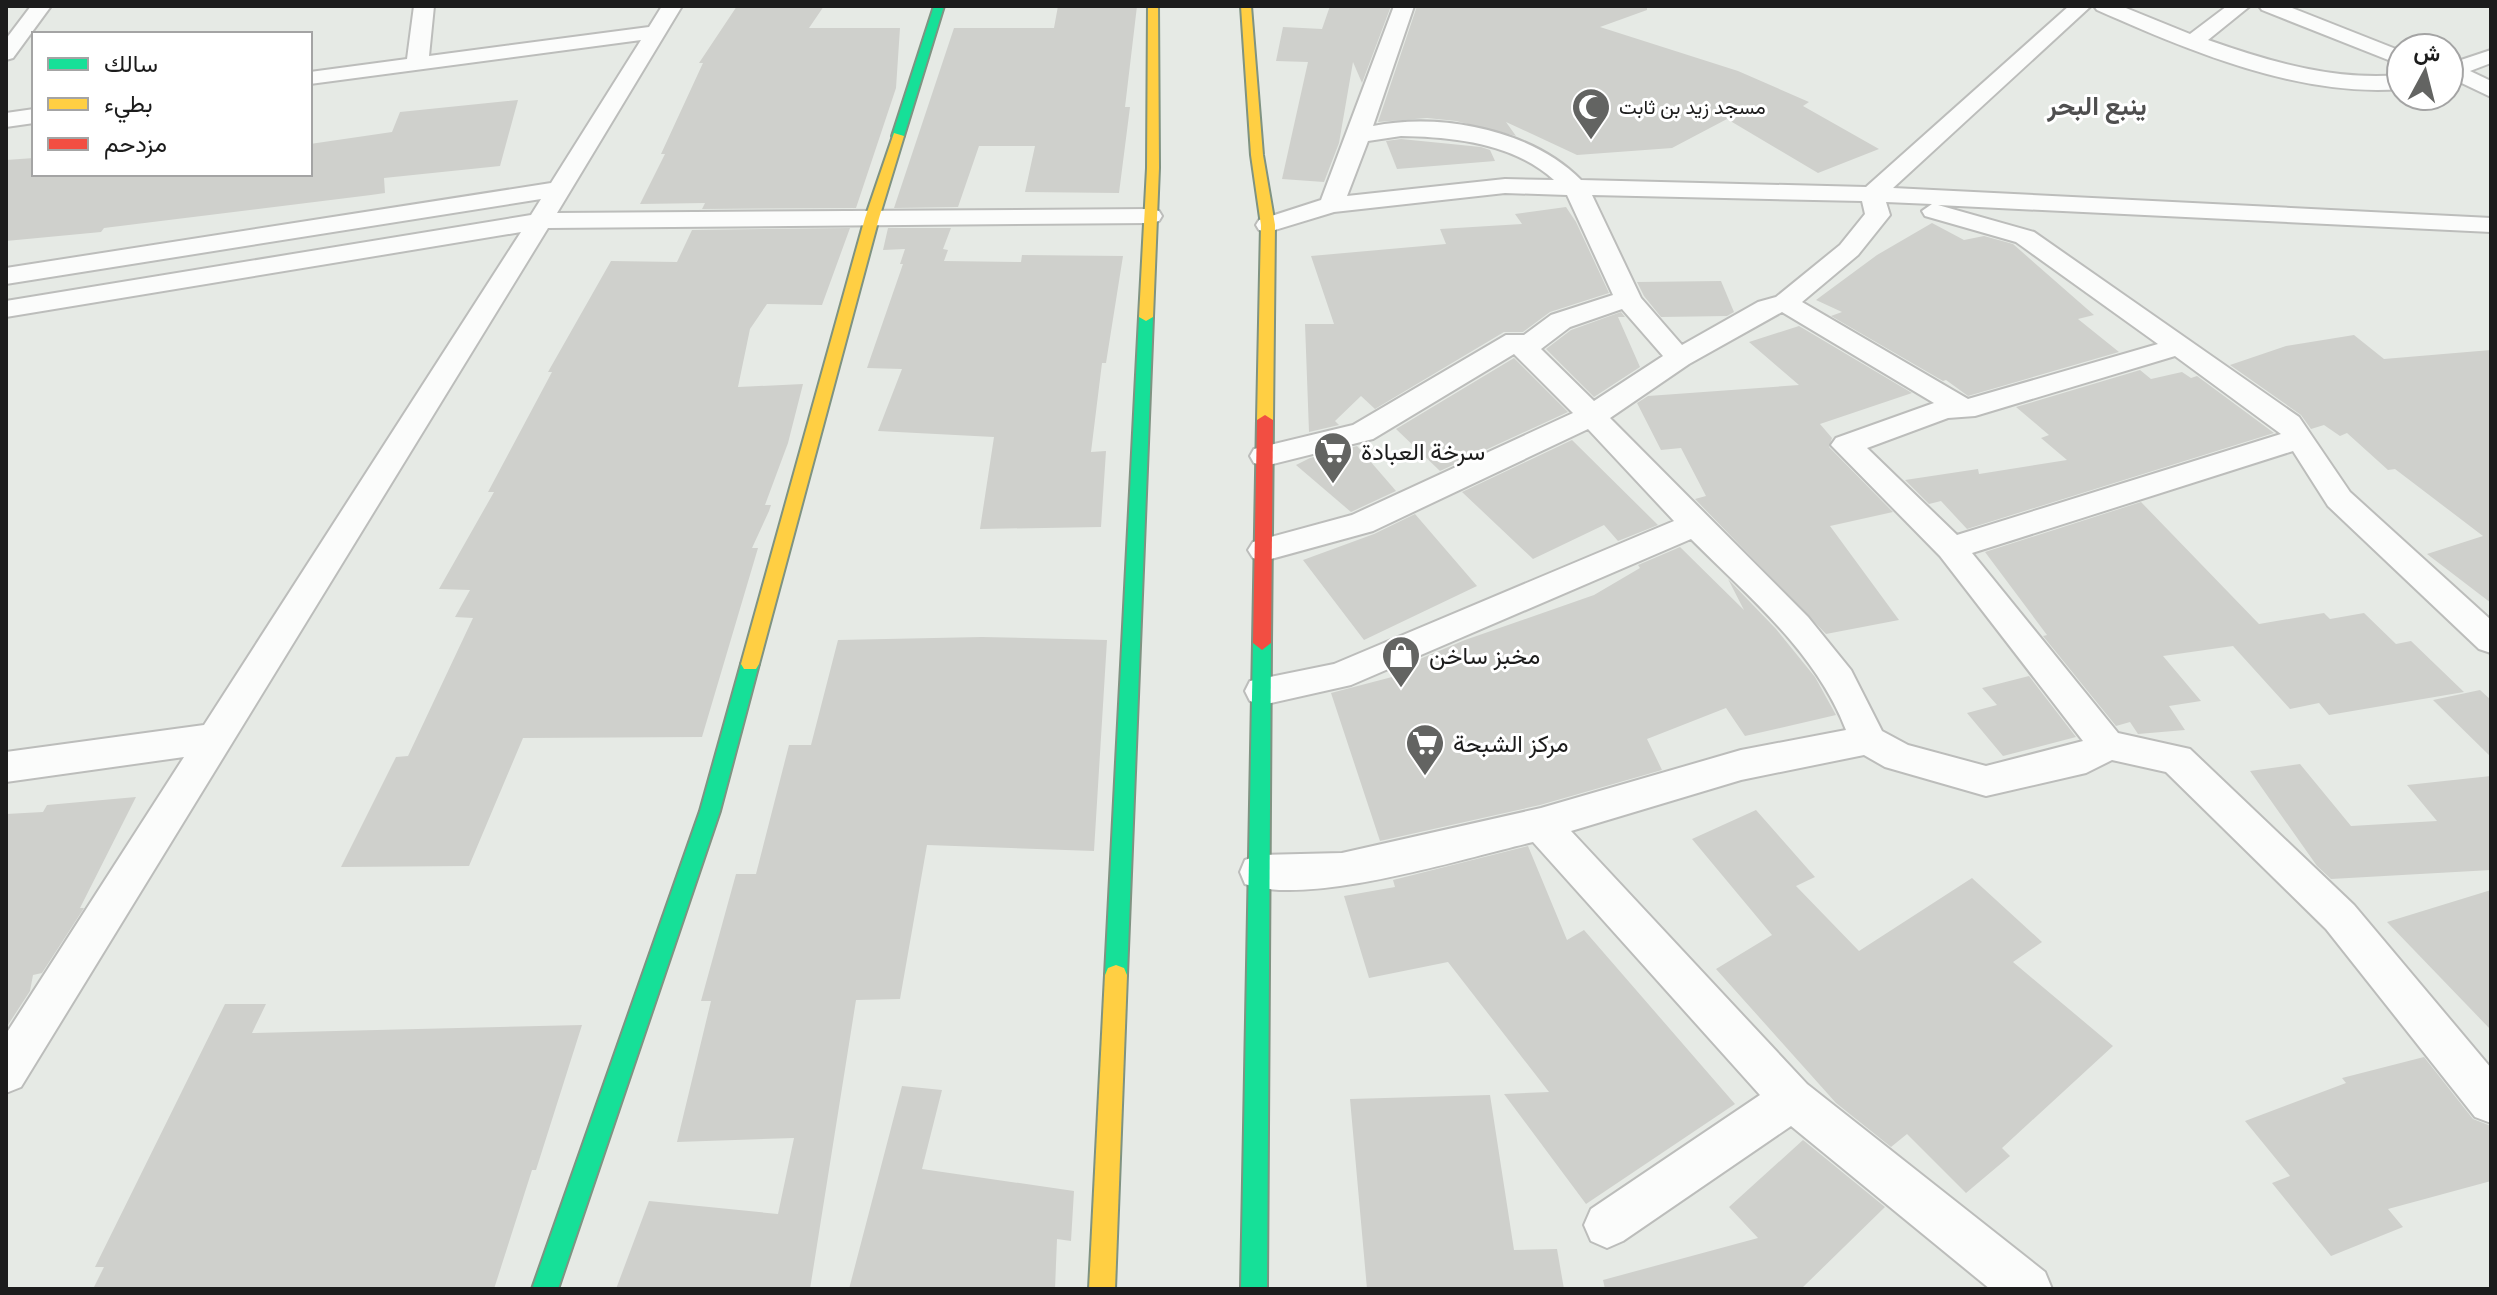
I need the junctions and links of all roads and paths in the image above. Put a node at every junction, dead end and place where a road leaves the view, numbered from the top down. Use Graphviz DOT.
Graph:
graph roads {
  1 [pos="41,6"];
  2 [pos="424,6"];
  3 [pos="939,6"];
  4 [pos="1153,6"];
  5 [pos="1246,6"];
  6 [pos="1404,6"];
  7 [pos="2081,6"];
  8 [pos="2104,6"];
  9 [pos="2240,6"];
  10 [pos="2269,6"];
  11 [pos="664,19"];
  12 [pos="2194,41"];
  13 [pos="2385,53"];
  14 [pos="6,54"];
  15 [pos="2491,56"];
  16 [pos="417,64"];
  17 [pos="2465,66"];
  18 [pos="312,78"];
  19 [pos="2465,78"];
  20 [pos="2385,83"];
  21 [pos="2491,90"];
  22 [pos="32,116"];
  23 [pos="6,120"];
  24 [pos="1358,136"];
  25 [pos="1574,187"];
  26 [pos="559,189"];
  27 [pos="1872,194"];
  28 [pos="1331,205"];
  29 [pos="1150,216"];
  30 [pos="872,218"];
  31 [pos="540,221"];
  32 [pos="1268,225"];
  33 [pos="2491,225"];
  34 [pos="6,276"];
  35 [pos="1628,299"];
  36 [pos="1785,303"];
  37 [pos="6,309"];
  38 [pos="1516,341"];
  39 [pos="2181,346"];
  40 [pos="1679,358"];
  41 [pos="1965,409"];
  42 [pos="1594,415"];
  43 [pos="2301,438"];
  44 [pos="1265,456"];
  45 [pos="1696,524"];
  46 [pos="1951,548"];
  47 [pos="1264,550"];
  48 [pos="2491,640"];
  49 [pos="1262,691"];
  50 [pos="217,738"];
  51 [pos="1868,740"];
  52 [pos="2107,745"];
  53 [pos="6,767"];
  54 [pos="1541,824"];
  55 [pos="1259,872"];
  56 [pos="6,1072"];
  57 [pos="1792,1099"];
  58 [pos="2491,1102"];
  59 [pos="1607,1225"];
  60 [pos="545,1289"];
  61 [pos="1102,1289"];
  62 [pos="1254,1289"];
  63 [pos="2028,1289"];
  1 -- 14 [label="street"];
  2 -- 16 [label="street"];
  3 -- 30 [label="street"];
  4 -- 29 [label="street"];
  5 -- 32 [label="street"];
  6 -- 24 [label="street"];
  7 -- 27 [label="street"];
  8 -- 12 [label="street"];
  9 -- 12 [label="street"];
  10 -- 13 [label="street"];
  11 -- 16 [label="street"];
  11 -- 26 [label="street"];
  12 -- 20 [label="street"];
  15 -- 17 [label="street"];
  16 -- 18 [label="street"];
  19 -- 21 [label="street"];
  22 -- 23 [label="street"];
  24 -- 25 [label="street"];
  24 -- 28 [label="street"];
  25 -- 27 [label="street"];
  25 -- 28 [label="street"];
  25 -- 35 [label="street"];
  26 -- 31 [label="street"];
  26 -- 34 [label="street"];
  27 -- 33 [label="street"];
  27 -- 36 [label="street"];
  27 -- 39 [label="street"];
  28 -- 32 [label="street"];
  29 -- 30 [label="street"];
  29 -- 61 [label="street"];
  30 -- 31 [label="street"];
  30 -- 60 [label="street"];
  31 -- 37 [label="street"];
  31 -- 50 [label="street"];
  32 -- 44 [label="street"];
  35 -- 38 [label="street"];
  35 -- 40 [label="street"];
  36 -- 40 [label="street"];
  36 -- 41 [label="street"];
  38 -- 42 [label="street"];
  38 -- 44 [label="street"];
  39 -- 41 [label="street"];
  39 -- 43 [label="street"];
  40 -- 42 [label="street"];
  41 -- 46 [label="street"];
  42 -- 45 [label="street"];
  42 -- 47 [label="street"];
  43 -- 46 [label="street"];
  43 -- 48 [label="street"];
  44 -- 47 [label="street"];
  45 -- 49 [label="street"];
  45 -- 51 [label="street"];
  46 -- 52 [label="street"];
  47 -- 49 [label="street"];
  49 -- 55 [label="street"];
  50 -- 53 [label="street"];
  50 -- 56 [label="street"];
  51 -- 52 [label="street"];
  51 -- 54 [label="street"];
  52 -- 58 [label="street"];
  54 -- 55 [label="street"];
  54 -- 57 [label="street"];
  55 -- 62 [label="street"];
  57 -- 59 [label="street"];
  57 -- 63 [label="street"];
}
